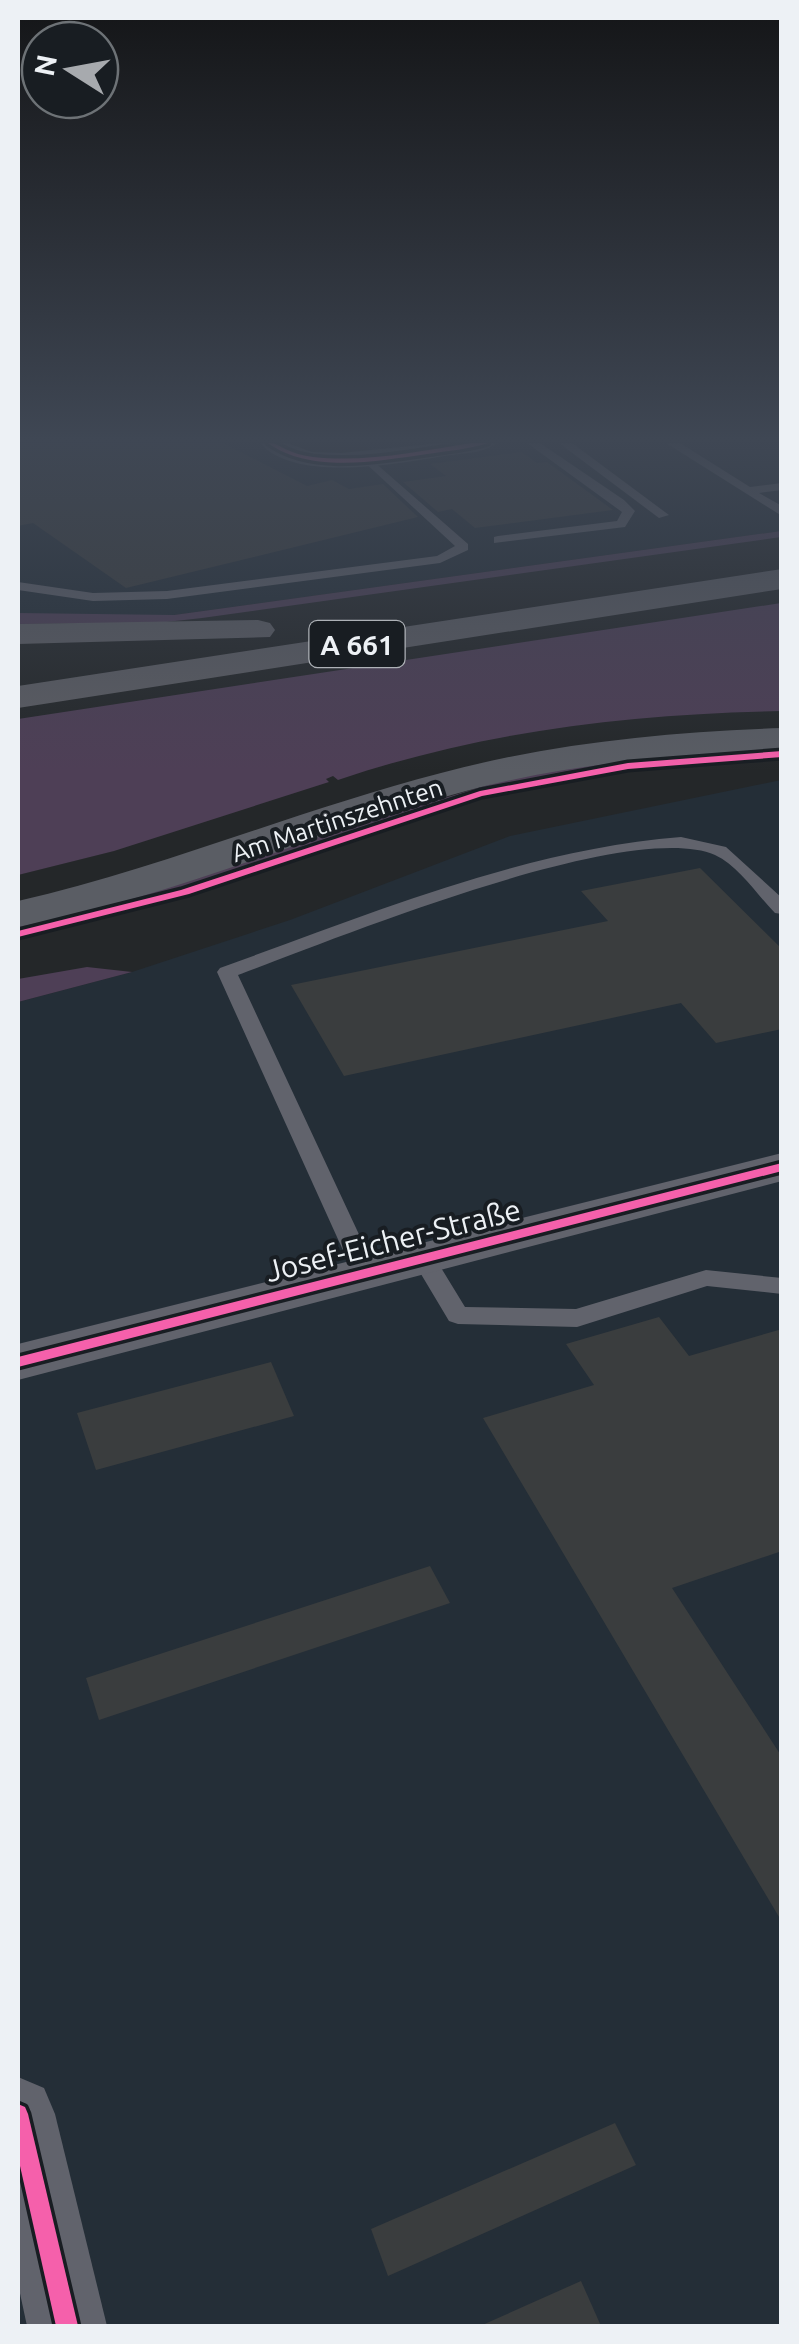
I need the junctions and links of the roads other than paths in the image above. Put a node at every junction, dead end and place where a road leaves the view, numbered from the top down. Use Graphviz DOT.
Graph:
graph roads {
  1 [pos="453,552"];
  2 [pos="782,557"];
  3 [pos="782,578"];
  4 [pos="18,586"];
  5 [pos="782,589"];
  6 [pos="697,591"];
  7 [pos="281,629"];
  8 [pos="18,634"];
  9 [pos="18,668"];
  10 [pos="18,697"];
  11 [pos="782,720"];
  12 [pos="782,740"];
  13 [pos="18,887"];
  14 [pos="782,909"];
  15 [pos="18,914"];
  16 [pos="772,1182"];
  17 [pos="424,1258"];
  18 [pos="366,1273"];
  19 [pos="782,1286"];
  20 [pos="18,1362"];
  21 [pos="18,2114"];
  22 [pos="67,2326"];
  1 -- 4 [label="lane"];
  2 -- 7 [label="highway, A 661"];
  3 -- 6 [label="highway, A 661"];
  5 -- 6 [label="highway, A 661"];
  6 -- 10 [label="highway, A 661"];
  7 -- 8 [label="highway, A 661"];
  7 -- 9 [label="highway, A 661"];
  11 -- 13 [label="main road, Am Martinszehnten"];
  12 -- 15 [label="main road, Am Martinszehnten"];
  14 -- 18 [label="lane"];
  16 -- 17 [label="street, Josef-Eicher-Straße"];
  17 -- 18 [label="street, Josef-Eicher-Straße"];
  17 -- 19 [label="lane"];
  18 -- 20 [label="street, Josef-Eicher-Straße"];
  21 -- 22 [label="street"];
}
